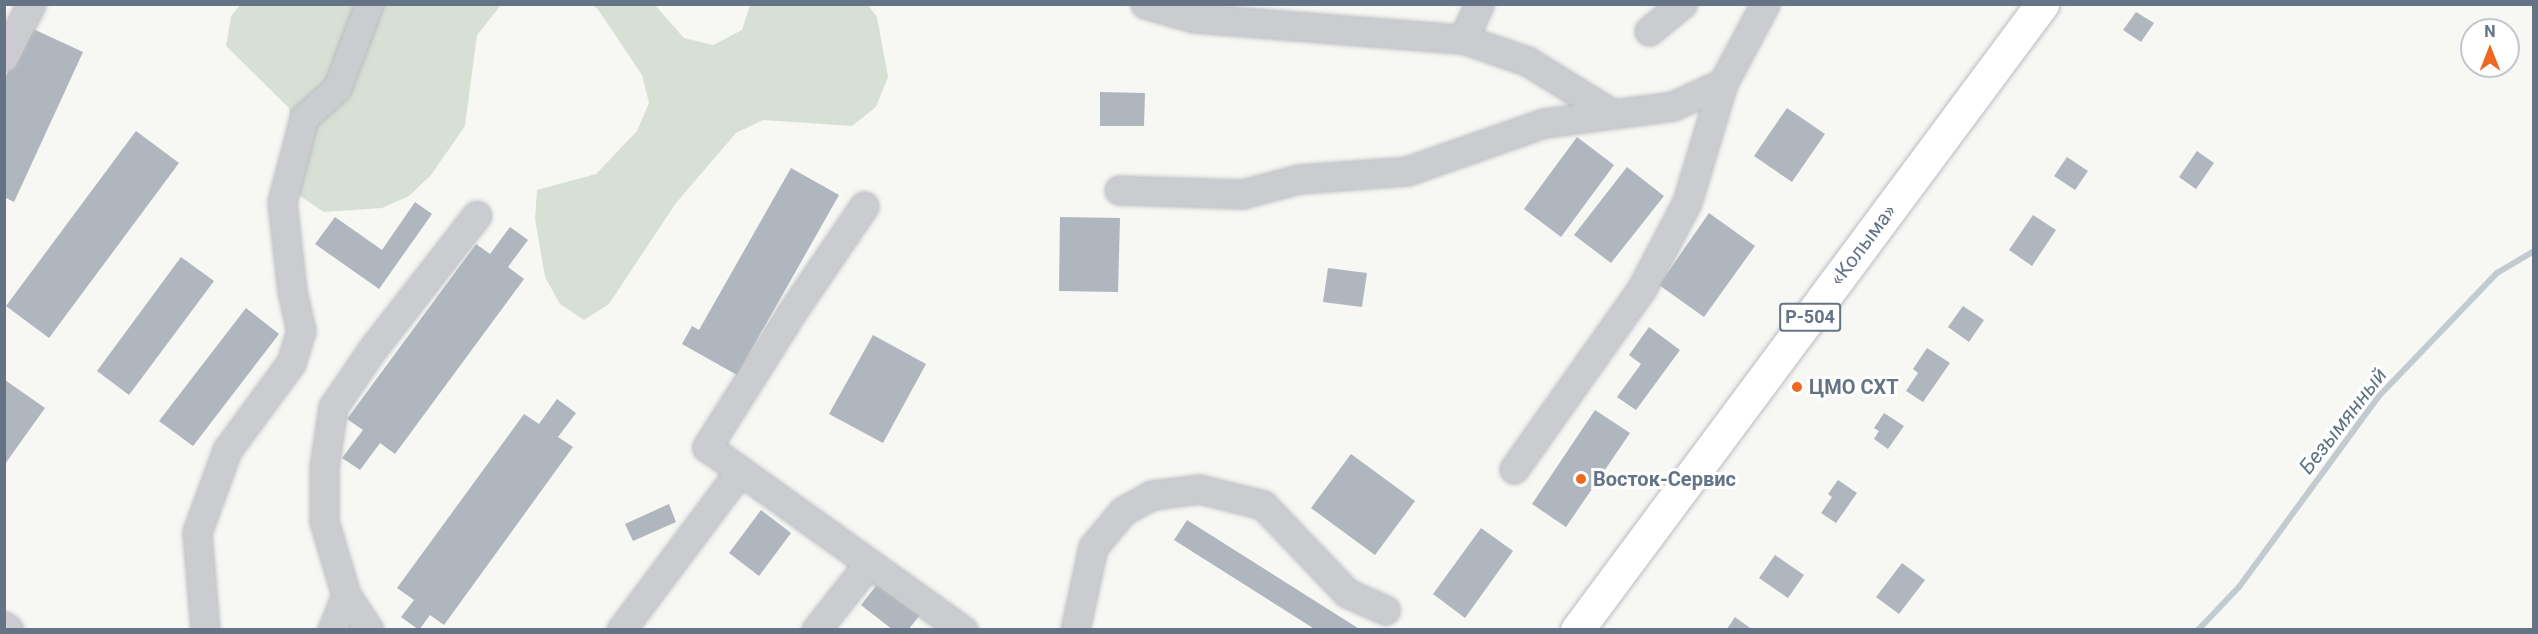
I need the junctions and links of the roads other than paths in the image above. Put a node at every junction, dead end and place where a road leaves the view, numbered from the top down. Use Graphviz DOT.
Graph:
graph roads {
  1 [pos="31,4"];
  2 [pos="369,4"];
  3 [pos="1145,4"];
  4 [pos="1479,4"];
  5 [pos="1682,4"];
  6 [pos="1765,4"];
  7 [pos="2042,4"];
  8 [pos="1649,31"];
  9 [pos="1463,39"];
  10 [pos="4,57"];
  11 [pos="1723,83"];
  12 [pos="1611,113"];
  13 [pos="1119,190"];
  14 [pos="864,206"];
  15 [pos="477,215"];
  16 [pos="1514,469"];
  17 [pos="740,471"];
  18 [pos="869,563"];
  19 [pos="346,595"];
  20 [pos="1385,610"];
  21 [pos="4,626"];
  22 [pos="9,630"];
  23 [pos="205,630"];
  24 [pos="332,630"];
  25 [pos="369,630"];
  26 [pos="621,630"];
  27 [pos="816,630"];
  28 [pos="963,630"];
  29 [pos="1075,630"];
  30 [pos="1577,630"];
  1 -- 10 [label="street"];
  2 -- 23 [label="street"];
  3 -- 9 [label="street"];
  4 -- 9 [label="street"];
  5 -- 8 [label="street"];
  6 -- 11 [label="street"];
  7 -- 30 [label="highway, «Колыма» / Р-504"];
  9 -- 12 [label="street"];
  11 -- 12 [label="street"];
  11 -- 16 [label="street"];
  12 -- 13 [label="street"];
  14 -- 17 [label="street"];
  15 -- 19 [label="street"];
  17 -- 18 [label="street"];
  17 -- 26 [label="street"];
  18 -- 27 [label="street"];
  18 -- 28 [label="street"];
  19 -- 24 [label="street"];
  19 -- 25 [label="street"];
  20 -- 29 [label="street"];
  21 -- 22 [label="street"];
}
